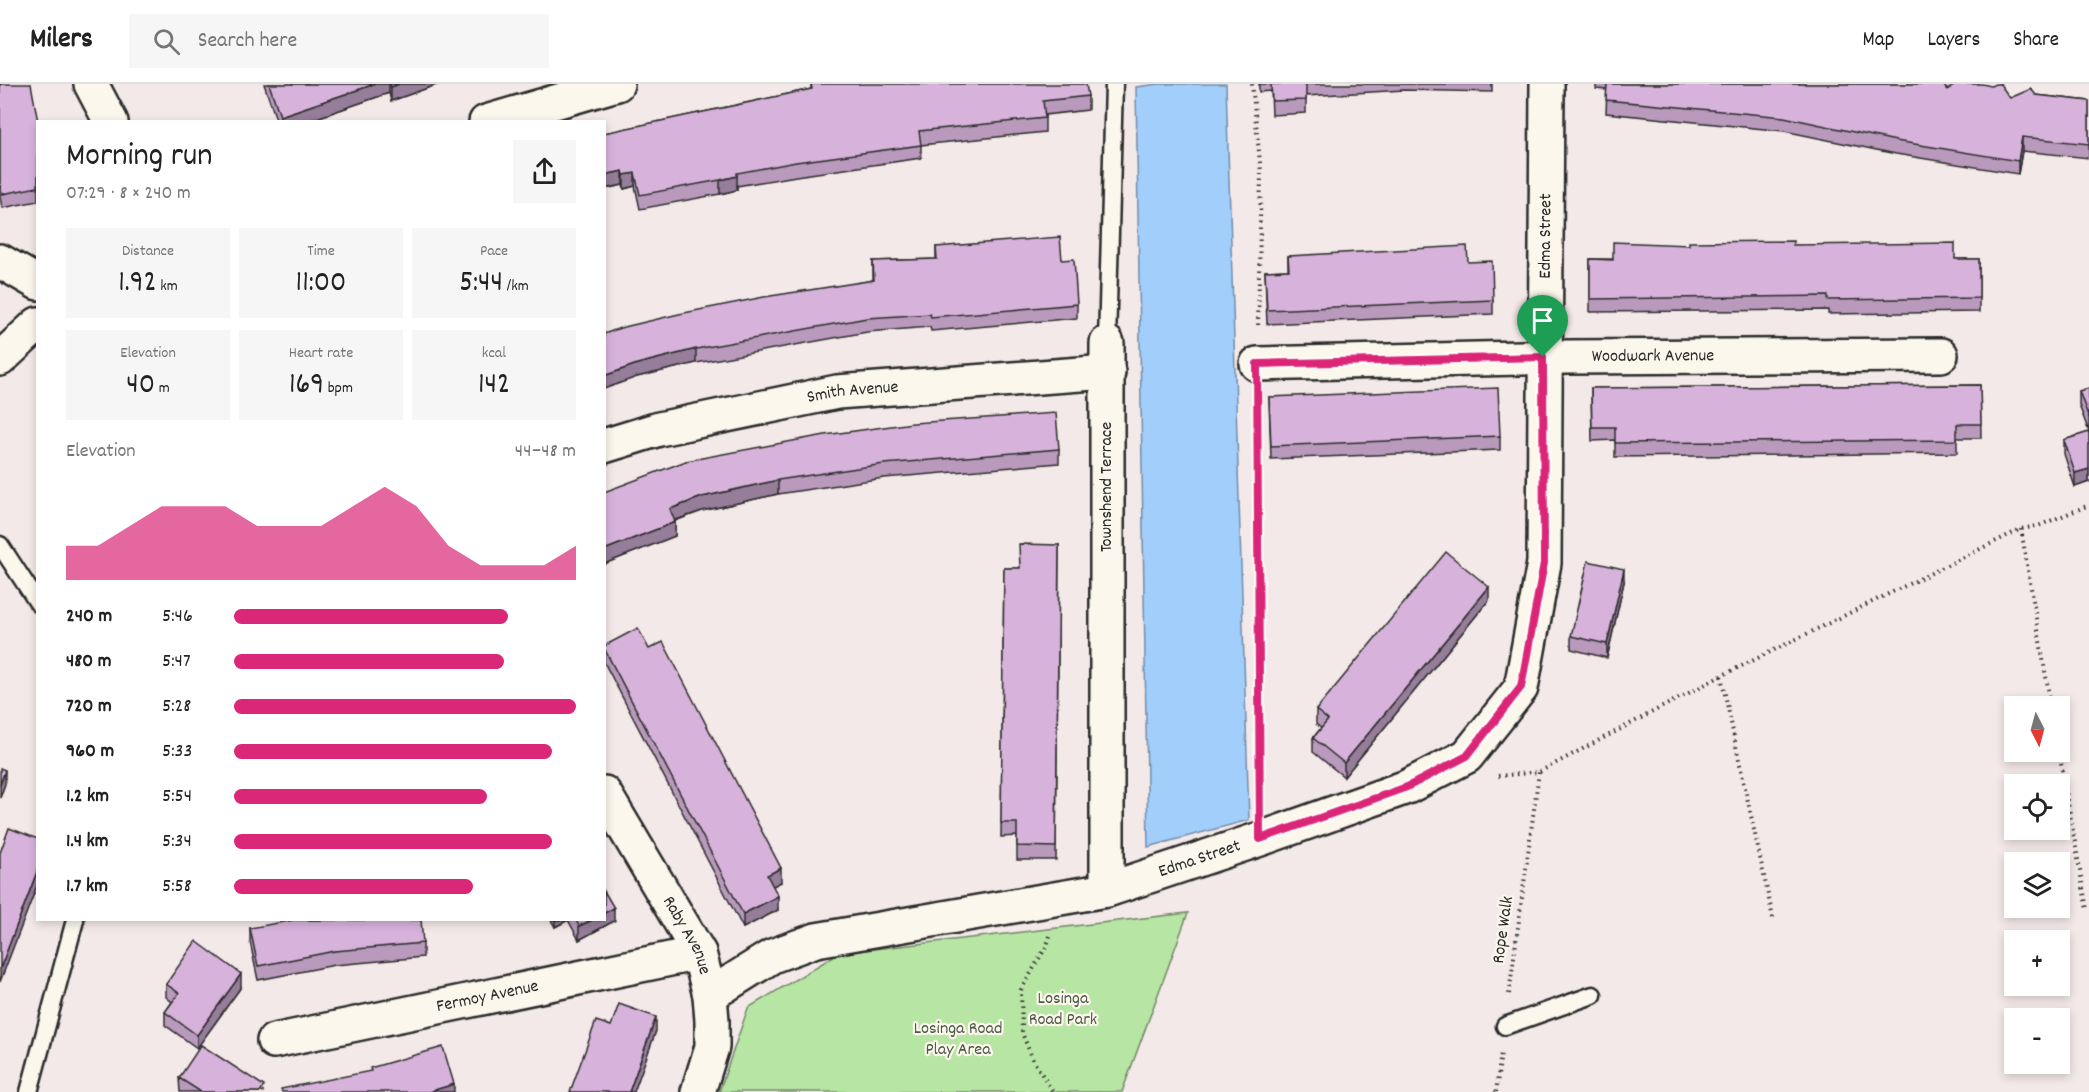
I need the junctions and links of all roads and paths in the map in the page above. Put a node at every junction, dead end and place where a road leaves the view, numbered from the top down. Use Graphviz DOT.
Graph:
graph roads {
  1 [pos="91,84"];
  2 [pos="617,84"];
  3 [pos="1114,84"];
  4 [pos="1252,84"];
  5 [pos="1547,84"];
  6 [pos="110,120"];
  7 [pos="493,120"];
  8 [pos="0,261"];
  9 [pos="36,282"];
  10 [pos="36,326"];
  11 [pos="1941,355"];
  12 [pos="1108,357"];
  13 [pos="1543,357"];
  14 [pos="0,358"];
  15 [pos="1257,364"];
  16 [pos="606,445"];
  17 [pos="2089,505"];
  18 [pos="2021,530"];
  19 [pos="0,545"];
  20 [pos="36,600"];
  21 [pos="1720,676"];
  22 [pos="2049,696"];
  23 [pos="1467,756"];
  24 [pos="2061,762"];
  25 [pos="1539,772"];
  26 [pos="606,796"];
  27 [pos="1260,839"];
  28 [pos="1107,890"];
  29 [pos="1060,897"];
  30 [pos="2087,910"];
  31 [pos="1773,918"];
  32 [pos="75,921"];
  33 [pos="699,953"];
  34 [pos="710,995"];
  35 [pos="1593,995"];
  36 [pos="1505,1026"];
  37 [pos="274,1041"];
  38 [pos="28,1092"];
  39 [pos="698,1092"];
  40 [pos="1053,1092"];
  41 [pos="1496,1092"];
  1 -- 6 [label="street"];
  2 -- 7 [label="street"];
  3 -- 12 [label="lane, Townshend Terrace"];
  4 -- 15 [label="path"];
  5 -- 13 [label="street, Edma Street"];
  8 -- 9 [label="street"];
  10 -- 14 [label="street"];
  11 -- 13 [label="street, Woodwark Avenue"];
  12 -- 16 [label="street, Smith Avenue"];
  12 -- 28 [label="street, Townshend Terrace"];
  13 -- 15 [label="street, Woodwark Avenue"];
  13 -- 23 [label="street, Edma Street"];
  15 -- 27 [label="path"];
  17 -- 18 [label="path"];
  18 -- 21 [label="path"];
  18 -- 22 [label="path"];
  19 -- 20 [label="lane"];
  21 -- 25 [label="path"];
  21 -- 31 [label="path"];
  23 -- 25 [label="path"];
  23 -- 27 [label="street, Edma Street"];
  24 -- 30 [label="path"];
  25 -- 36 [label="path, Rope Walk"];
  26 -- 33 [label="street, Raby Avenue"];
  27 -- 28 [label="street, Edma Street"];
  28 -- 29 [label="street, Edma Street"];
  29 -- 34 [label="street, Edma Street"];
  29 -- 40 [label="path"];
  32 -- 38 [label="lane"];
  33 -- 34 [label="street, Raby Avenue"];
  33 -- 37 [label="street, Fermoy Avenue"];
  34 -- 39 [label="street, Raby Avenue"];
  35 -- 36 [label="lane"];
  36 -- 41 [label="path, Rope Walk"];
}
